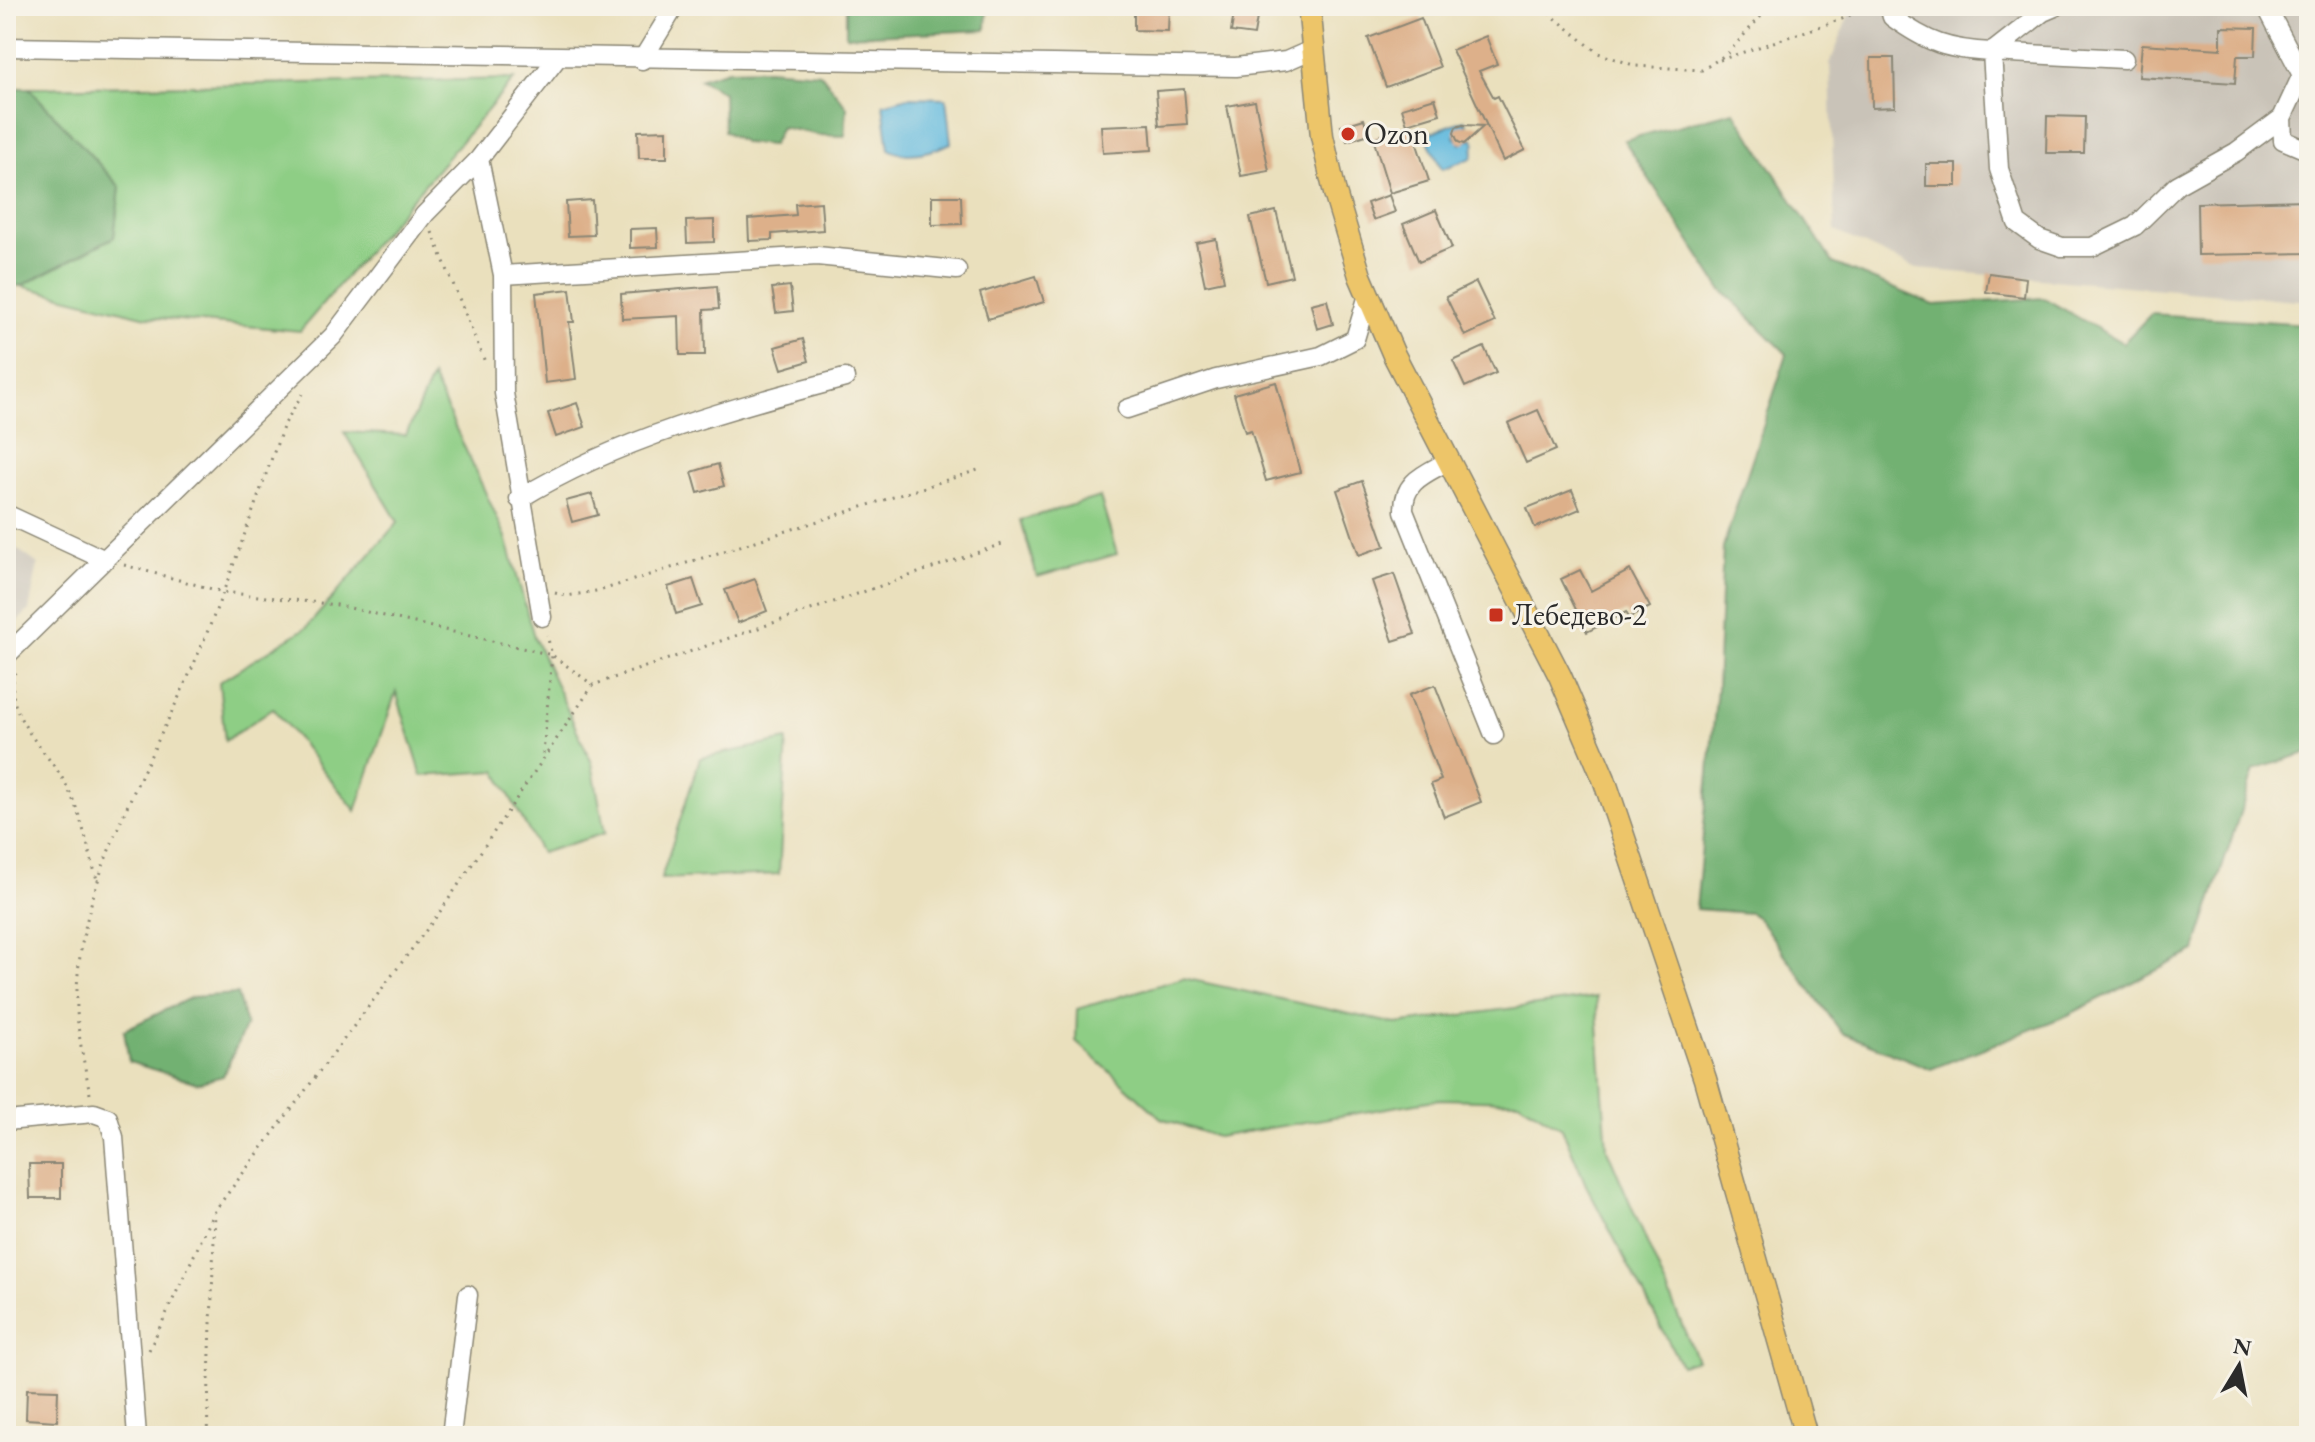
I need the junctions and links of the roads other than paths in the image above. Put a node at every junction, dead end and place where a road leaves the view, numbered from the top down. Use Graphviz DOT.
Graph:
graph roads {
  1 [pos="675,6"];
  2 [pos="1309,6"];
  3 [pos="1889,6"];
  4 [pos="2057,6"];
  5 [pos="2266,6"];
  6 [pos="6,47"];
  7 [pos="1311,50"];
  8 [pos="1992,52"];
  9 [pos="558,57"];
  10 [pos="2124,59"];
  11 [pos="642,60"];
  12 [pos="2306,75"];
  13 [pos="2282,118"];
  14 [pos="2309,151"];
  15 [pos="479,159"];
  16 [pos="957,270"];
  17 [pos="503,275"];
  18 [pos="1368,295"];
  19 [pos="845,378"];
  20 [pos="1127,409"];
  21 [pos="1450,460"];
  22 [pos="519,499"];
  23 [pos="6,514"];
  24 [pos="105,560"];
  25 [pos="542,617"];
  26 [pos="6,656"];
  27 [pos="1494,735"];
  28 [pos="6,1121"];
  29 [pos="468,1295"];
  30 [pos="137,1436"];
  31 [pos="451,1436"];
  32 [pos="1806,1436"];
  1 -- 11 [label="street"];
  2 -- 7 [label="main road"];
  3 -- 8 [label="street"];
  4 -- 8 [label="street"];
  5 -- 12 [label="street"];
  6 -- 9 [label="street"];
  7 -- 11 [label="street"];
  7 -- 18 [label="main road"];
  8 -- 10 [label="street"];
  8 -- 13 [label="street"];
  9 -- 11 [label="street"];
  9 -- 15 [label="street"];
  12 -- 13 [label="street"];
  13 -- 14 [label="street"];
  15 -- 17 [label="street"];
  15 -- 24 [label="street"];
  16 -- 17 [label="street"];
  17 -- 22 [label="street"];
  18 -- 20 [label="street"];
  18 -- 21 [label="main road"];
  19 -- 22 [label="street"];
  21 -- 27 [label="street"];
  21 -- 32 [label="main road"];
  22 -- 25 [label="street"];
  23 -- 24 [label="street"];
  24 -- 26 [label="street"];
  28 -- 30 [label="street"];
  29 -- 31 [label="street"];
}
